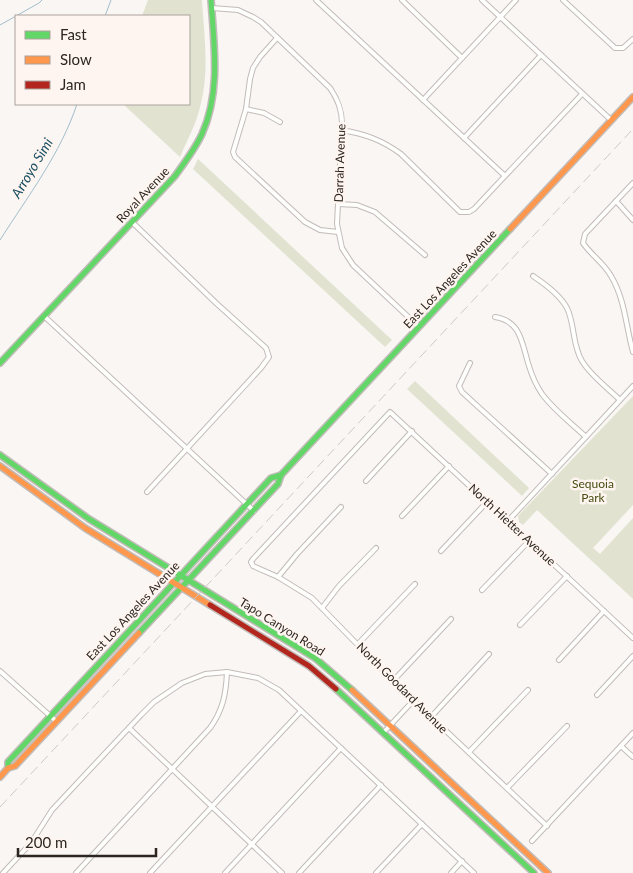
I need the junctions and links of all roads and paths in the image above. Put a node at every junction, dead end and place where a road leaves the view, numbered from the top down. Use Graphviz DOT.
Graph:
graph roads {
  1 [pos="211,0"];
  2 [pos="316,0"];
  3 [pos="402,0"];
  4 [pos="482,0"];
  5 [pos="516,0"];
  6 [pos="563,0"];
  7 [pos="212,8"];
  8 [pos="500,17"];
  9 [pos="277,38"];
  10 [pos="633,39"];
  11 [pos="541,55"];
  12 [pos="462,58"];
  13 [pos="582,94"];
  14 [pos="633,97"];
  15 [pos="423,100"];
  16 [pos="246,109"];
  17 [pos="611,120"];
  18 [pos="280,122"];
  19 [pos="342,130"];
  20 [pos="464,138"];
  21 [pos="505,176"];
  22 [pos="633,183"];
  23 [pos="616,201"];
  24 [pos="338,204"];
  25 [pos="633,220"];
  26 [pos="132,222"];
  27 [pos="338,232"];
  28 [pos="425,255"];
  29 [pos="533,276"];
  30 [pos="44,316"];
  31 [pos="495,317"];
  32 [pos="419,327"];
  33 [pos="633,352"];
  34 [pos="0,363"];
  35 [pos="470,363"];
  36 [pos="633,386"];
  37 [pos="620,400"];
  38 [pos="412,432"];
  39 [pos="586,437"];
  40 [pos="187,448"];
  41 [pos="0,455"];
  42 [pos="0,466"];
  43 [pos="449,466"];
  44 [pos="552,474"];
  45 [pos="282,475"];
  46 [pos="366,481"];
  47 [pos="147,492"];
  48 [pos="487,502"];
  49 [pos="246,504"];
  50 [pos="341,507"];
  51 [pos="254,510"];
  52 [pos="402,516"];
  53 [pos="508,521"];
  54 [pos="529,541"];
  55 [pos="376,548"];
  56 [pos="441,551"];
  57 [pos="251,562"];
  58 [pos="180,575"];
  59 [pos="567,576"];
  60 [pos="278,577"];
  61 [pos="188,581"];
  62 [pos="173,583"];
  63 [pos="415,584"];
  64 [pos="182,588"];
  65 [pos="482,590"];
  66 [pos="322,608"];
  67 [pos="604,611"];
  68 [pos="451,618"];
  69 [pos="520,625"];
  70 [pos="633,638"];
  71 [pos="358,644"];
  72 [pos="489,654"];
  73 [pos="633,656"];
  74 [pos="559,660"];
  75 [pos="228,672"];
  76 [pos="1,673"];
  77 [pos="393,681"];
  78 [pos="528,690"];
  79 [pos="597,695"];
  80 [pos="413,701"];
  81 [pos="301,711"];
  82 [pos="50,716"];
  83 [pos="431,717"];
  84 [pos="57,722"];
  85 [pos="391,725"];
  86 [pos="567,726"];
  87 [pos="129,728"];
  88 [pos="384,732"];
  89 [pos="633,733"];
  90 [pos="621,746"];
  91 [pos="341,748"];
  92 [pos="469,752"];
  93 [pos="633,757"];
  94 [pos="8,768"];
  95 [pos="172,769"];
  96 [pos="0,777"];
  97 [pos="381,786"];
  98 [pos="507,788"];
  99 [pos="212,806"];
  100 [pos="422,824"];
  101 [pos="547,826"];
  102 [pos="532,841"];
  103 [pos="252,844"];
  104 [pos="462,861"];
  105 [pos="3,873"];
  106 [pos="76,873"];
  107 [pos="150,873"];
  108 [pos="224,873"];
  109 [pos="282,873"];
  110 [pos="299,873"];
  111 [pos="376,873"];
  112 [pos="451,873"];
  113 [pos="474,873"];
  114 [pos="534,873"];
  115 [pos="548,873"];
  1 -- 7 [label="main road, Royal Avenue"];
  2 -- 15 [label="street"];
  3 -- 12 [label="street"];
  4 -- 8 [label="street"];
  5 -- 8 [label="street"];
  6 -- 10 [label="street"];
  7 -- 9 [label="street, Darrah Avenue"];
  7 -- 26 [label="main road, Royal Avenue"];
  8 -- 11 [label="street"];
  8 -- 12 [label="street"];
  9 -- 16 [label="street"];
  9 -- 19 [label="street, Darrah Avenue"];
  11 -- 13 [label="street"];
  11 -- 20 [label="street"];
  12 -- 15 [label="street"];
  13 -- 17 [label="street"];
  13 -- 21 [label="street"];
  14 -- 17 [label="main road, East Los Angeles Avenue"];
  15 -- 20 [label="street"];
  16 -- 18 [label="street"];
  16 -- 27 [label="street"];
  17 -- 32 [label="main road, East Los Angeles Avenue"];
  19 -- 21 [label="street"];
  19 -- 24 [label="street, Darrah Avenue"];
  20 -- 21 [label="street"];
  22 -- 23 [label="street"];
  23 -- 25 [label="street"];
  23 -- 33 [label="street"];
  24 -- 27 [label="street, Darrah Avenue"];
  24 -- 28 [label="street"];
  26 -- 30 [label="main road, Royal Avenue"];
  26 -- 40 [label="street"];
  27 -- 32 [label="street, Darrah Avenue"];
  29 -- 37 [label="street"];
  30 -- 34 [label="main road, Royal Avenue"];
  30 -- 40 [label="street"];
  31 -- 39 [label="street"];
  32 -- 45 [label="main road, East Los Angeles Avenue"];
  35 -- 44 [label="street"];
  36 -- 37 [label="street"];
  37 -- 39 [label="street"];
  38 -- 43 [label="street, North Hietter Avenue"];
  38 -- 46 [label="street"];
  38 -- 57 [label="street, North Hietter Avenue"];
  39 -- 44 [label="street"];
  40 -- 47 [label="street"];
  40 -- 49 [label="street"];
  41 -- 58 [label="main road, Tapo Canyon Road"];
  42 -- 62 [label="main road, Tapo Canyon Road"];
  43 -- 48 [label="street, North Hietter Avenue"];
  43 -- 52 [label="street"];
  44 -- 53 [label="street"];
  45 -- 49 [label="main road, East Los Angeles Avenue"];
  45 -- 51 [label="main road, East Los Angeles Avenue"];
  48 -- 53 [label="street, North Hietter Avenue"];
  48 -- 56 [label="street"];
  49 -- 51 [label="street"];
  49 -- 58 [label="main road, East Los Angeles Avenue"];
  50 -- 60 [label="street"];
  51 -- 61 [label="main road, East Los Angeles Avenue"];
  53 -- 54 [label="street, North Hietter Avenue"];
  54 -- 59 [label="street, North Hietter Avenue"];
  54 -- 65 [label="street"];
  55 -- 66 [label="street"];
  57 -- 60 [label="street, North Goodard Avenue"];
  58 -- 61 [label="main road, Tapo Canyon Road"];
  58 -- 62 [label="main road, East Los Angeles Avenue"];
  59 -- 67 [label="street, North Hietter Avenue"];
  59 -- 69 [label="street"];
  60 -- 66 [label="street, North Goodard Avenue"];
  61 -- 64 [label="main road, East Los Angeles Avenue"];
  61 -- 85 [label="main road, Tapo Canyon Road"];
  62 -- 64 [label="main road, Tapo Canyon Road"];
  62 -- 82 [label="main road, East Los Angeles Avenue"];
  63 -- 71 [label="street"];
  64 -- 84 [label="main road, East Los Angeles Avenue"];
  64 -- 88 [label="main road, Tapo Canyon Road"];
  66 -- 71 [label="street, North Goodard Avenue"];
  67 -- 70 [label="street, North Hietter Avenue"];
  67 -- 74 [label="street"];
  68 -- 77 [label="street"];
  71 -- 77 [label="street, North Goodard Avenue"];
  72 -- 83 [label="street"];
  73 -- 79 [label="street"];
  75 -- 81 [label="street"];
  75 -- 87 [label="street"];
  75 -- 95 [label="street"];
  76 -- 82 [label="street"];
  77 -- 80 [label="street, North Goodard Avenue"];
  78 -- 92 [label="street"];
  80 -- 83 [label="street, North Goodard Avenue"];
  80 -- 85 [label="street"];
  81 -- 91 [label="street"];
  81 -- 99 [label="street"];
  82 -- 84 [label="street"];
  82 -- 94 [label="main road, East Los Angeles Avenue"];
  83 -- 92 [label="street, North Goodard Avenue"];
  84 -- 94 [label="main road, East Los Angeles Avenue"];
  85 -- 88 [label="street"];
  85 -- 115 [label="main road, Tapo Canyon Road"];
  86 -- 98 [label="street"];
  87 -- 95 [label="street"];
  87 -- 105 [label="street"];
  88 -- 114 [label="main road, Tapo Canyon Road"];
  89 -- 90 [label="street"];
  90 -- 93 [label="street"];
  90 -- 101 [label="street"];
  91 -- 97 [label="street"];
  91 -- 103 [label="street"];
  92 -- 98 [label="street, North Goodard Avenue"];
  94 -- 96 [label="main road, East Los Angeles Avenue"];
  95 -- 99 [label="street"];
  95 -- 106 [label="street"];
  97 -- 100 [label="street"];
  97 -- 110 [label="street"];
  98 -- 101 [label="street, North Goodard Avenue"];
  99 -- 103 [label="street"];
  99 -- 107 [label="street"];
  100 -- 104 [label="street"];
  100 -- 111 [label="street"];
  101 -- 102 [label="street"];
  103 -- 108 [label="street"];
  103 -- 109 [label="street"];
  104 -- 112 [label="street"];
  104 -- 113 [label="street"];
}
